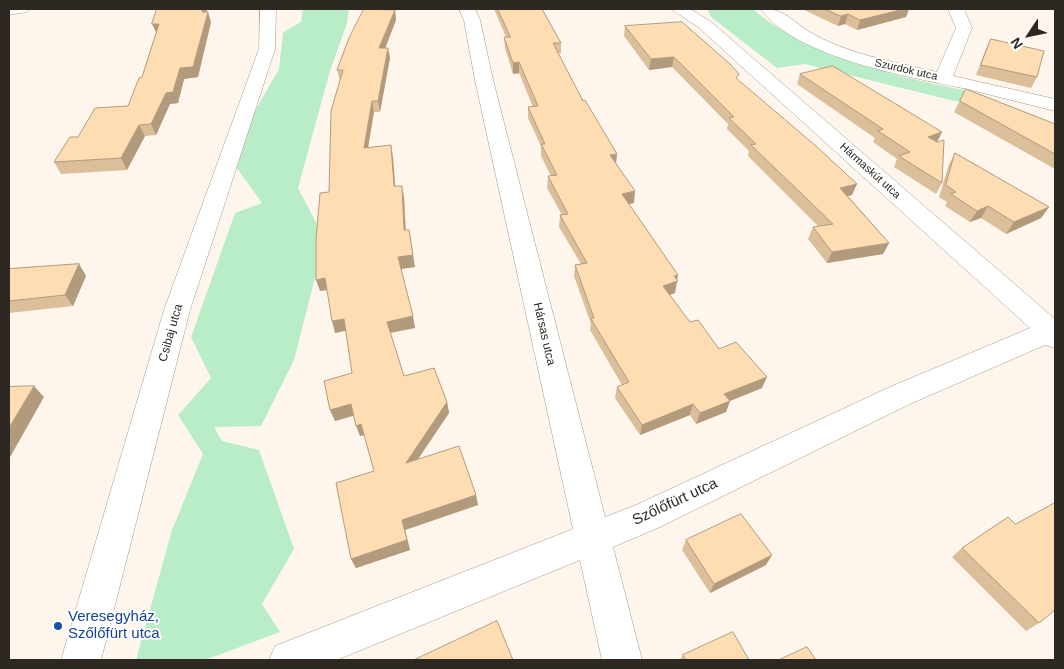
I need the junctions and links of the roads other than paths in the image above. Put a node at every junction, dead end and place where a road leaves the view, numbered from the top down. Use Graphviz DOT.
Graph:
graph roads {
  1 [pos="22,9"];
  2 [pos="268,9"];
  3 [pos="467,9"];
  4 [pos="679,9"];
  5 [pos="768,9"];
  6 [pos="956,9"];
  7 [pos="9,10"];
  8 [pos="943,78"];
  9 [pos="1055,105"];
  10 [pos="1054,333"];
  11 [pos="592,539"];
  12 [pos="81,660"];
  13 [pos="289,660"];
  14 [pos="622,660"];
  1 -- 7 [label="street"];
  2 -- 12 [label="street, Csibaj utca"];
  3 -- 11 [label="street, Hársas utca"];
  4 -- 10 [label="street, Hármaskút utca"];
  5 -- 8 [label="street, Szurdok utca"];
  6 -- 8 [label="street"];
  8 -- 9 [label="street, Szurdok utca"];
  10 -- 11 [label="street, Szőlőfürt utca"];
  11 -- 13 [label="street, Szőlőfürt utca"];
  11 -- 14 [label="street, Hársas utca"];
}
